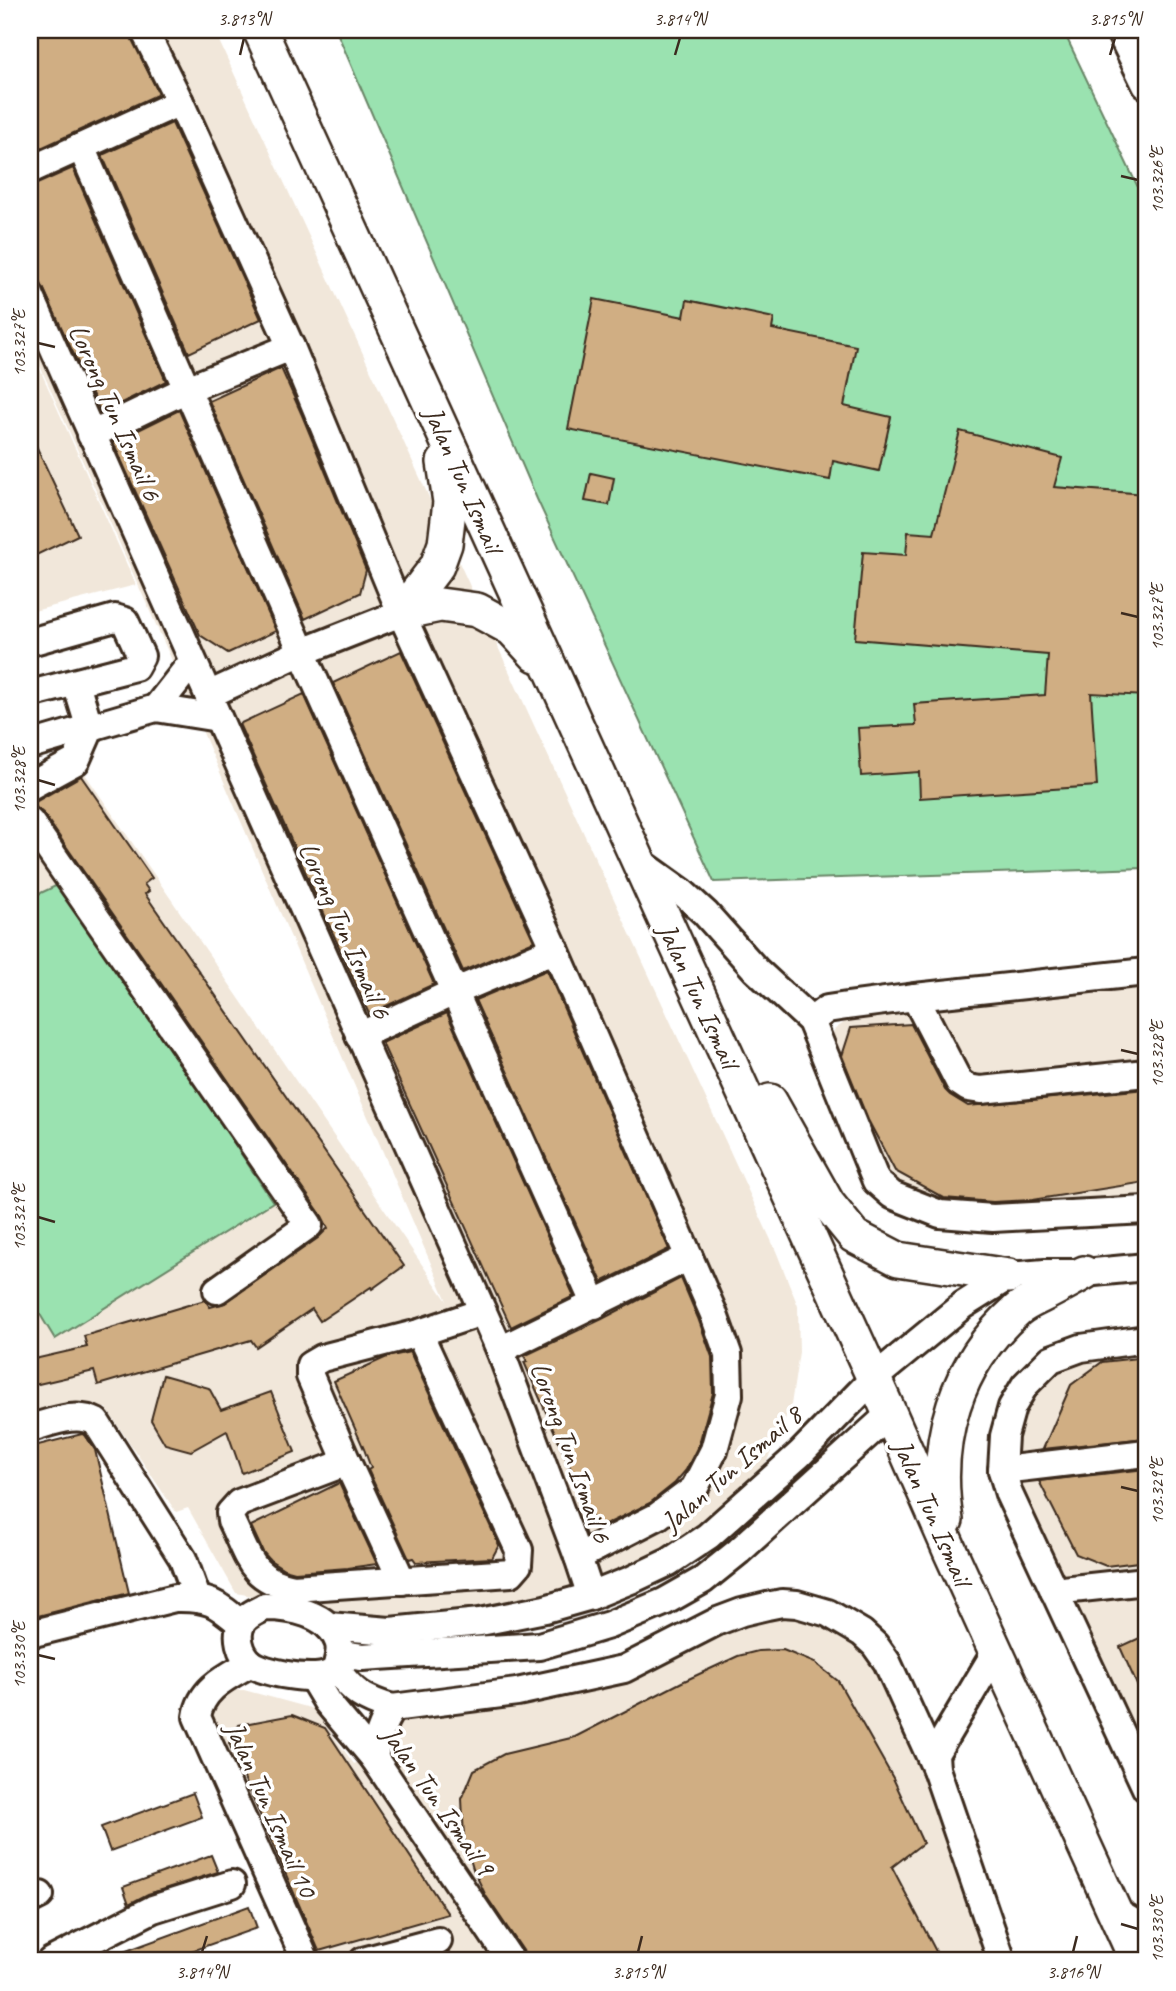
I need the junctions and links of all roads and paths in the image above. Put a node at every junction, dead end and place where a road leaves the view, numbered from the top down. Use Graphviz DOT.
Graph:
graph roads {
  1 [pos="144,30"];
  2 [pos="260,30"];
  3 [pos="1119,30"];
  4 [pos="1146,85"];
  5 [pos="180,102"];
  6 [pos="81,147"];
  7 [pos="30,170"];
  8 [pos="30,295"];
  9 [pos="291,347"];
  10 [pos="187,390"];
  11 [pos="436,418"];
  12 [pos="91,435"];
  13 [pos="401,613"];
  14 [pos="30,642"];
  15 [pos="302,652"];
  16 [pos="192,662"];
  17 [pos="551,672"];
  18 [pos="76,682"];
  19 [pos="30,694"];
  20 [pos="213,707"];
  21 [pos="156,708"];
  22 [pos="90,729"];
  23 [pos="30,745"];
  24 [pos="30,786"];
  25 [pos="30,822"];
  26 [pos="636,859"];
  27 [pos="555,949"];
  28 [pos="1146,972"];
  29 [pos="454,992"];
  30 [pos="915,997"];
  31 [pos="811,1021"];
  32 [pos="359,1036"];
  33 [pos="731,1063"];
  34 [pos="1146,1073"];
  35 [pos="1146,1209"];
  36 [pos="690,1257"];
  37 [pos="1146,1266"];
  38 [pos="1084,1273"];
  39 [pos="1009,1276"];
  40 [pos="217,1290"];
  41 [pos="594,1304"];
  42 [pos="482,1311"];
  43 [pos="419,1333"];
  44 [pos="1146,1339"];
  45 [pos="500,1350"];
  46 [pos="874,1378"];
  47 [pos="890,1414"];
  48 [pos="30,1428"];
  49 [pos="1146,1452"];
  50 [pos="347,1462"];
  51 [pos="1002,1470"];
  52 [pos="951,1553"];
  53 [pos="578,1556"];
  54 [pos="402,1581"];
  55 [pos="1146,1581"];
  56 [pos="1054,1591"];
  57 [pos="591,1596"];
  58 [pos="197,1598"];
  59 [pos="291,1598"];
  60 [pos="241,1624"];
  61 [pos="328,1626"];
  62 [pos="30,1633"];
  63 [pos="506,1647"];
  64 [pos="996,1651"];
  65 [pos="251,1663"];
  66 [pos="329,1667"];
  67 [pos="517,1692"];
  68 [pos="392,1708"];
  69 [pos="374,1758"];
  70 [pos="936,1769"];
  71 [pos="1146,1788"];
  72 [pos="232,1884"];
  73 [pos="1114,1912"];
  74 [pos="1146,1930"];
  75 [pos="438,1941"];
  76 [pos="51,1961"];
  77 [pos="306,1961"];
  78 [pos="363,1961"];
  79 [pos="512,1961"];
  80 [pos="1002,1961"];
  81 [pos="1137,1961"];
  1 -- 5 [label="street"];
  2 -- 11 [label="main road, Jalan Tun Ismail"];
  3 -- 4 [label="street"];
  5 -- 6 [label="street"];
  5 -- 9 [label="street"];
  6 -- 7 [label="street"];
  6 -- 10 [label="street"];
  8 -- 12 [label="street, Lorong Tun Ismail 6"];
  9 -- 10 [label="street"];
  9 -- 13 [label="street"];
  10 -- 12 [label="street"];
  10 -- 15 [label="street"];
  11 -- 13 [label="main road"];
  11 -- 17 [label="main road, Jalan Tun Ismail"];
  12 -- 16 [label="street, Lorong Tun Ismail 6"];
  13 -- 15 [label="street"];
  13 -- 17 [label="main road"];
  13 -- 27 [label="street"];
  14 -- 18 [label="street"];
  15 -- 20 [label="street"];
  15 -- 29 [label="street"];
  16 -- 20 [label="street, Lorong Tun Ismail 6"];
  16 -- 21 [label="street"];
  17 -- 26 [label="main road, Jalan Tun Ismail"];
  18 -- 19 [label="street"];
  18 -- 22 [label="street"];
  20 -- 21 [label="street"];
  20 -- 32 [label="street, Lorong Tun Ismail 6"];
  21 -- 22 [label="street"];
  22 -- 23 [label="street"];
  22 -- 24 [label="street"];
  25 -- 40 [label="street"];
  26 -- 31 [label="street"];
  26 -- 33 [label="main road, Jalan Tun Ismail"];
  27 -- 29 [label="street"];
  27 -- 36 [label="street"];
  28 -- 30 [label="street"];
  29 -- 32 [label="street"];
  29 -- 41 [label="street"];
  30 -- 31 [label="street"];
  30 -- 34 [label="street"];
  31 -- 35 [label="street"];
  32 -- 42 [label="street, Lorong Tun Ismail 6"];
  33 -- 39 [label="main road"];
  33 -- 46 [label="main road, Jalan Tun Ismail"];
  36 -- 41 [label="street"];
  36 -- 53 [label="street"];
  37 -- 38 [label="street"];
  38 -- 39 [label="street"];
  38 -- 52 [label="main road"];
  39 -- 46 [label="street, Jalan Tun Ismail 8"];
  41 -- 45 [label="street"];
  42 -- 43 [label="street"];
  42 -- 45 [label="street, Lorong Tun Ismail 6"];
  43 -- 50 [label="street"];
  43 -- 54 [label="street"];
  44 -- 51 [label="street"];
  45 -- 53 [label="street, Lorong Tun Ismail 6"];
  46 -- 47 [label="main road, Jalan Tun Ismail"];
  46 -- 57 [label="street, Jalan Tun Ismail 8"];
  47 -- 52 [label="main road, Jalan Tun Ismail"];
  47 -- 63 [label="street"];
  48 -- 58 [label="street"];
  49 -- 51 [label="street"];
  50 -- 54 [label="street"];
  50 -- 59 [label="street"];
  51 -- 56 [label="street"];
  52 -- 64 [label="main road, Jalan Tun Ismail"];
  53 -- 57 [label="street, Lorong Tun Ismail 6"];
  54 -- 59 [label="street"];
  55 -- 56 [label="street"];
  56 -- 71 [label="street"];
  57 -- 61 [label="street, Jalan Tun Ismail 8"];
  58 -- 60 [label="street"];
  58 -- 62 [label="street"];
  59 -- 60 [label="street"];
  59 -- 61 [label="street"];
  60 -- 65 [label="street"];
  61 -- 66 [label="street"];
  63 -- 66 [label="street"];
  63 -- 67 [label="street"];
  64 -- 70 [label="street"];
  64 -- 73 [label="main road, Jalan Tun Ismail"];
  65 -- 66 [label="street"];
  65 -- 77 [label="street, Jalan Tun Ismail 10"];
  66 -- 68 [label="street"];
  66 -- 69 [label="street, Jalan Tun Ismail 9"];
  67 -- 68 [label="street"];
  67 -- 70 [label="street"];
  68 -- 69 [label="street"];
  69 -- 79 [label="street, Jalan Tun Ismail 9"];
  70 -- 80 [label="street"];
  72 -- 76 [label="street"];
  73 -- 74 [label="street"];
  73 -- 81 [label="main road, Jalan Tun Ismail"];
  75 -- 78 [label="street"];
}
